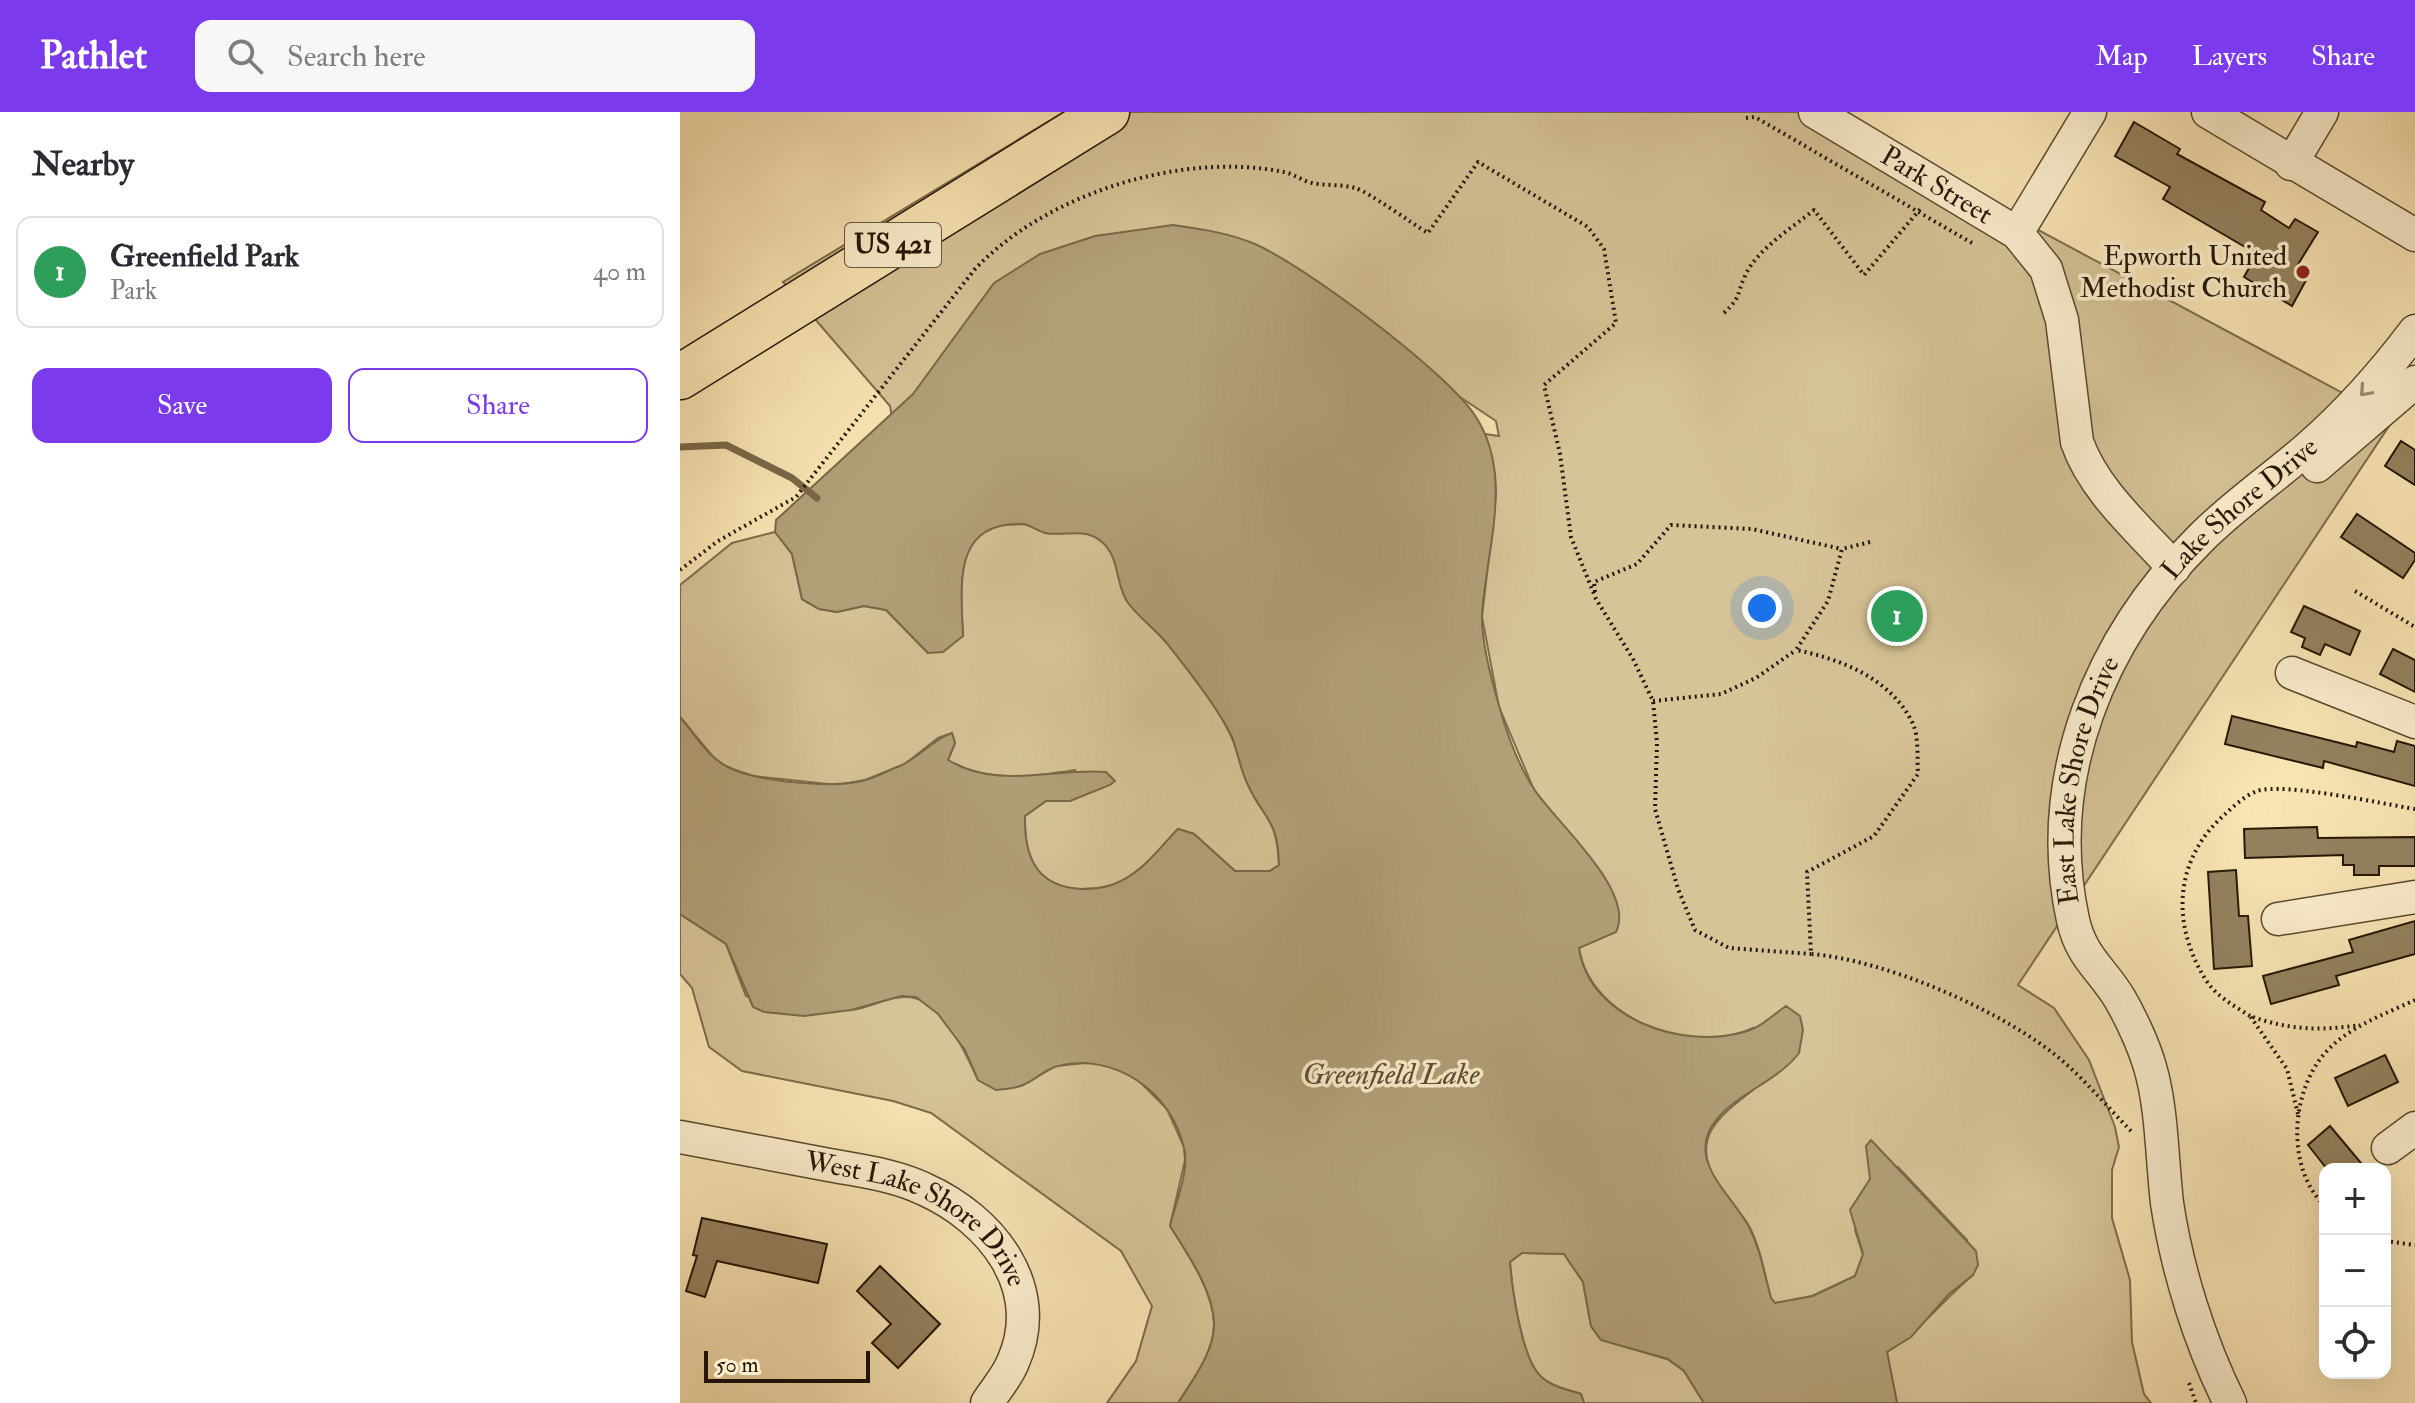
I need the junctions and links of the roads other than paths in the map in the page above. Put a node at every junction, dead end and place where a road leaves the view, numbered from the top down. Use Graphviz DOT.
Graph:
graph roads {
  1 [pos="1107,112"];
  2 [pos="1815,112"];
  3 [pos="2090,112"];
  4 [pos="2208,112"];
  5 [pos="2322,112"];
  6 [pos="2291,164"];
  7 [pos="2017,233"];
  8 [pos="2415,235"];
  9 [pos="2415,331"];
  10 [pos="680,377"];
  11 [pos="2415,382"];
  12 [pos="2174,568"];
  13 [pos="2292,673"];
  14 [pos="2415,722"];
  15 [pos="2415,897"];
  16 [pos="2278,919"];
  17 [pos="2415,1128"];
  18 [pos="680,1137"];
  19 [pos="2388,1148"];
  20 [pos="987,1403"];
  21 [pos="2230,1403"];
  1 -- 10 [label="highway, US 421"];
  2 -- 7 [label="street, Park Street"];
  3 -- 7 [label="street"];
  4 -- 6 [label="street"];
  5 -- 6 [label="street"];
  6 -- 8 [label="street"];
  7 -- 12 [label="street"];
  9 -- 12 [label="street, Lake Shore Drive, one-way"];
  11 -- 12 [label="street, Lake Shore Drive"];
  12 -- 21 [label="street, East Lake Shore Drive"];
  13 -- 14 [label="street"];
  15 -- 16 [label="street"];
  17 -- 19 [label="street"];
  18 -- 20 [label="street, West Lake Shore Drive"];
}
